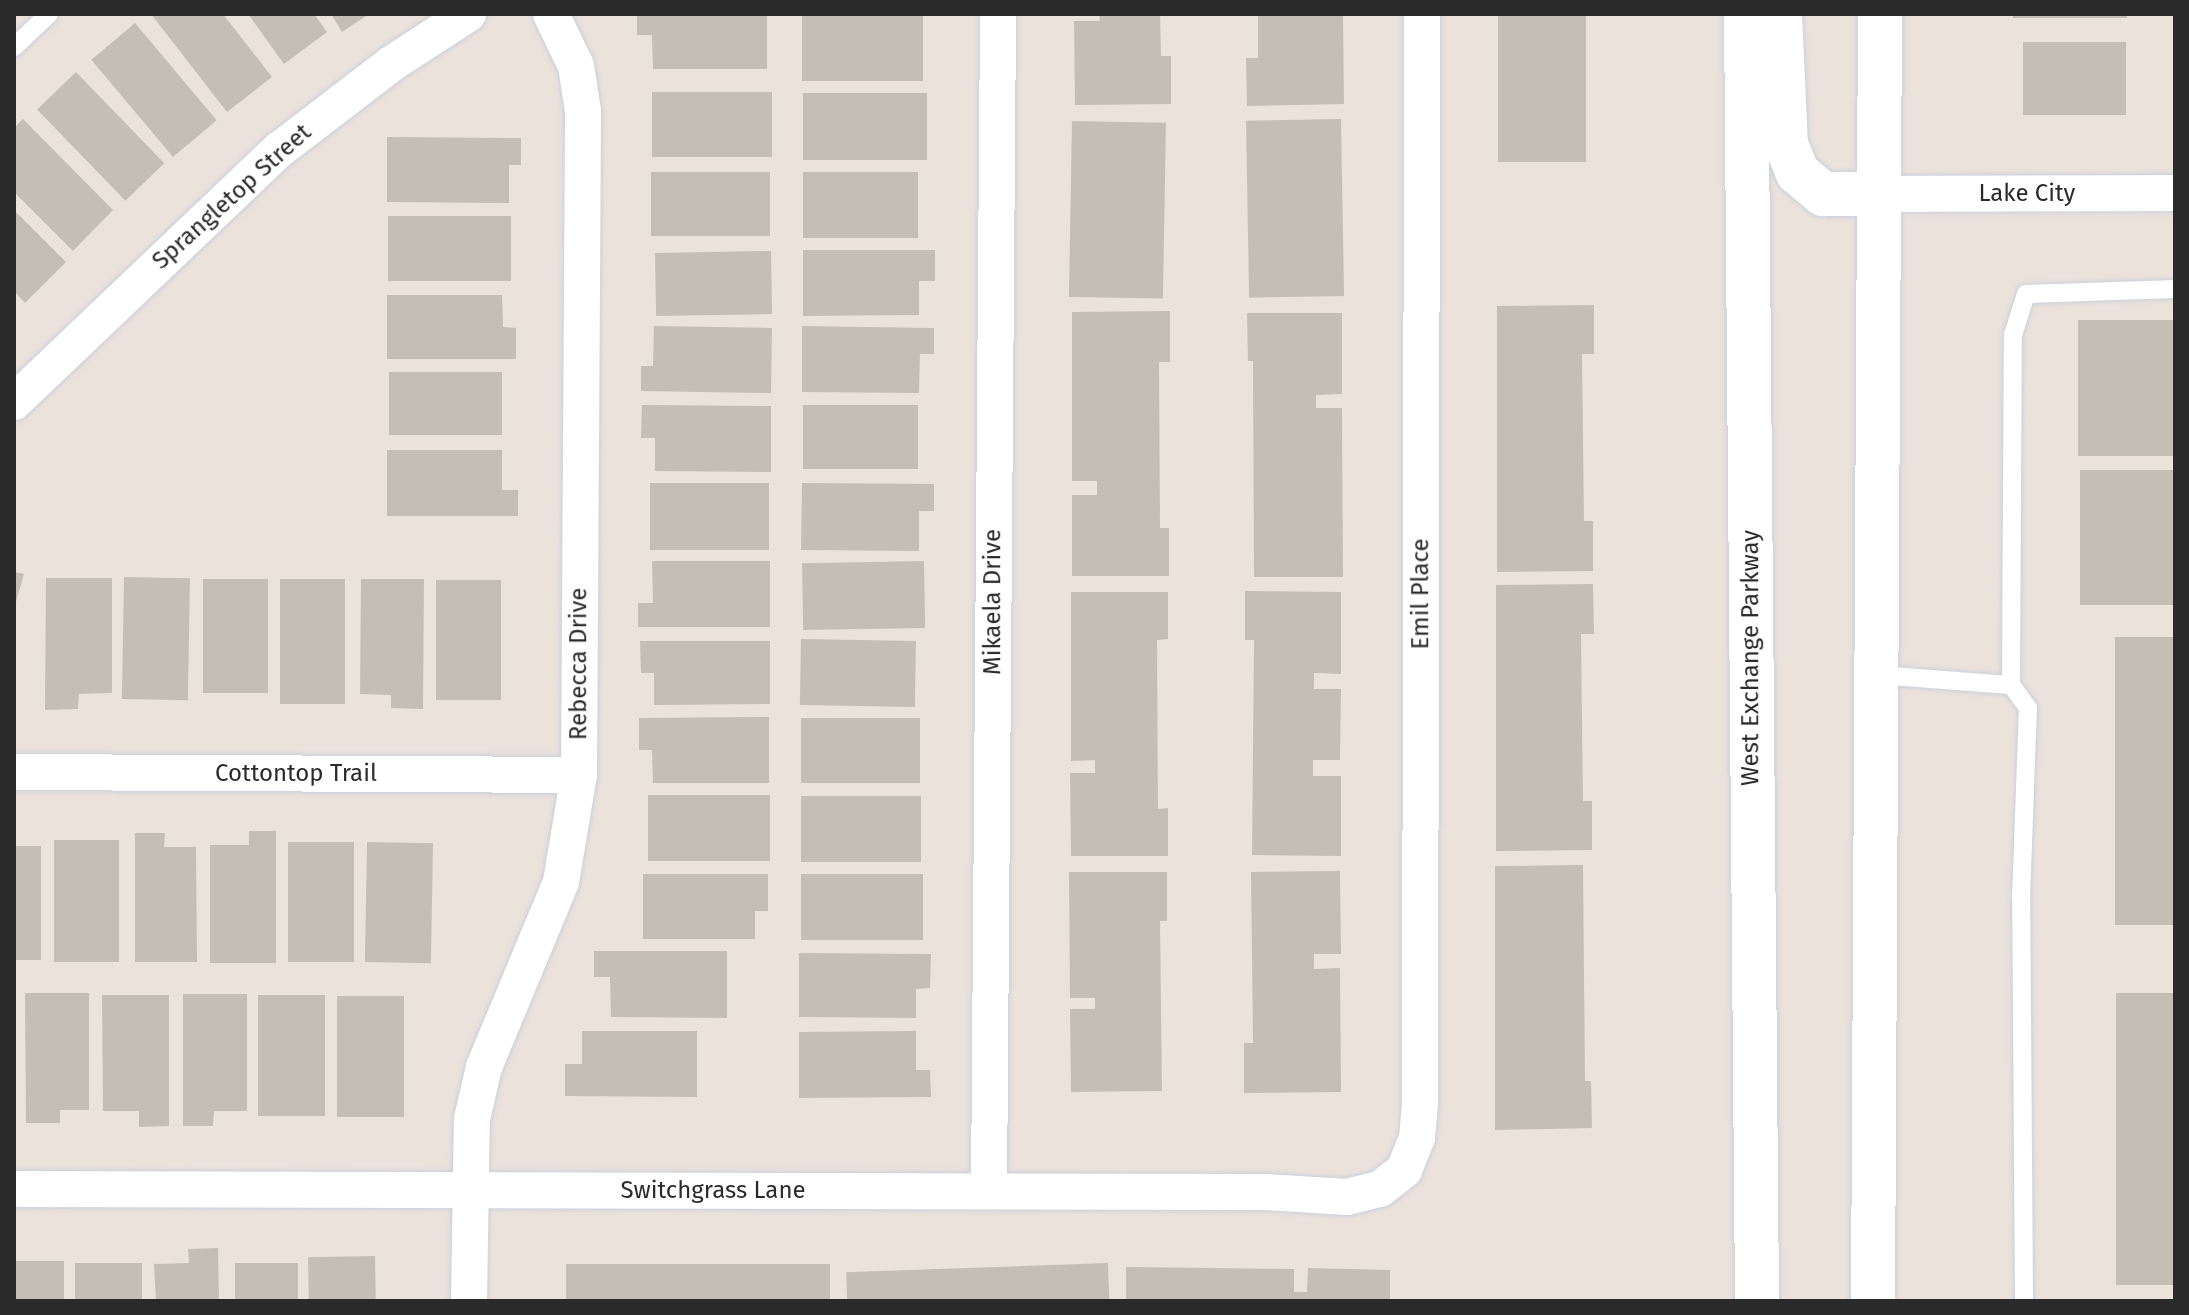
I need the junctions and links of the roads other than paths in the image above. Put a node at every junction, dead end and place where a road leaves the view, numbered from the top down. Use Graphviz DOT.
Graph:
graph roads {
  1 [pos="49,14"];
  2 [pos="468,14"];
  3 [pos="551,14"];
  4 [pos="998,14"];
  5 [pos="1422,14"];
  6 [pos="1746,14"];
  7 [pos="1780,14"];
  8 [pos="1880,14"];
  9 [pos="14,47"];
  10 [pos="2175,193"];
  11 [pos="1879,194"];
  12 [pos="2175,289"];
  13 [pos="14,402"];
  14 [pos="1877,675"];
  15 [pos="2011,685"];
  16 [pos="14,772"];
  17 [pos="579,775"];
  18 [pos="1404,1170"];
  19 [pos="14,1189"];
  20 [pos="989,1190"];
  21 [pos="471,1192"];
  22 [pos="469,1301"];
  23 [pos="1757,1301"];
  24 [pos="1873,1301"];
  25 [pos="2024,1301"];
  1 -- 9 [label="lane"];
  2 -- 13 [label="street, Sprangletop Street"];
  3 -- 17 [label="street, Rebecca Drive"];
  4 -- 20 [label="street, Mikaela Drive"];
  5 -- 18 [label="street, Emil Place"];
  6 -- 23 [label="main road, West Exchange Parkway"];
  7 -- 11 [label="main road"];
  8 -- 11 [label="main road"];
  10 -- 11 [label="street, Lake City"];
  11 -- 14 [label="main road"];
  12 -- 15 [label="lane"];
  14 -- 15 [label="lane"];
  14 -- 24 [label="main road"];
  15 -- 25 [label="lane"];
  16 -- 17 [label="street, Cottontop Trail"];
  17 -- 21 [label="street, Rebecca Drive"];
  18 -- 20 [label="street, Switchgrass Lane"];
  19 -- 21 [label="street, Switchgrass Lane"];
  20 -- 21 [label="street, Switchgrass Lane"];
  21 -- 22 [label="street, Rebecca Drive"];
}
